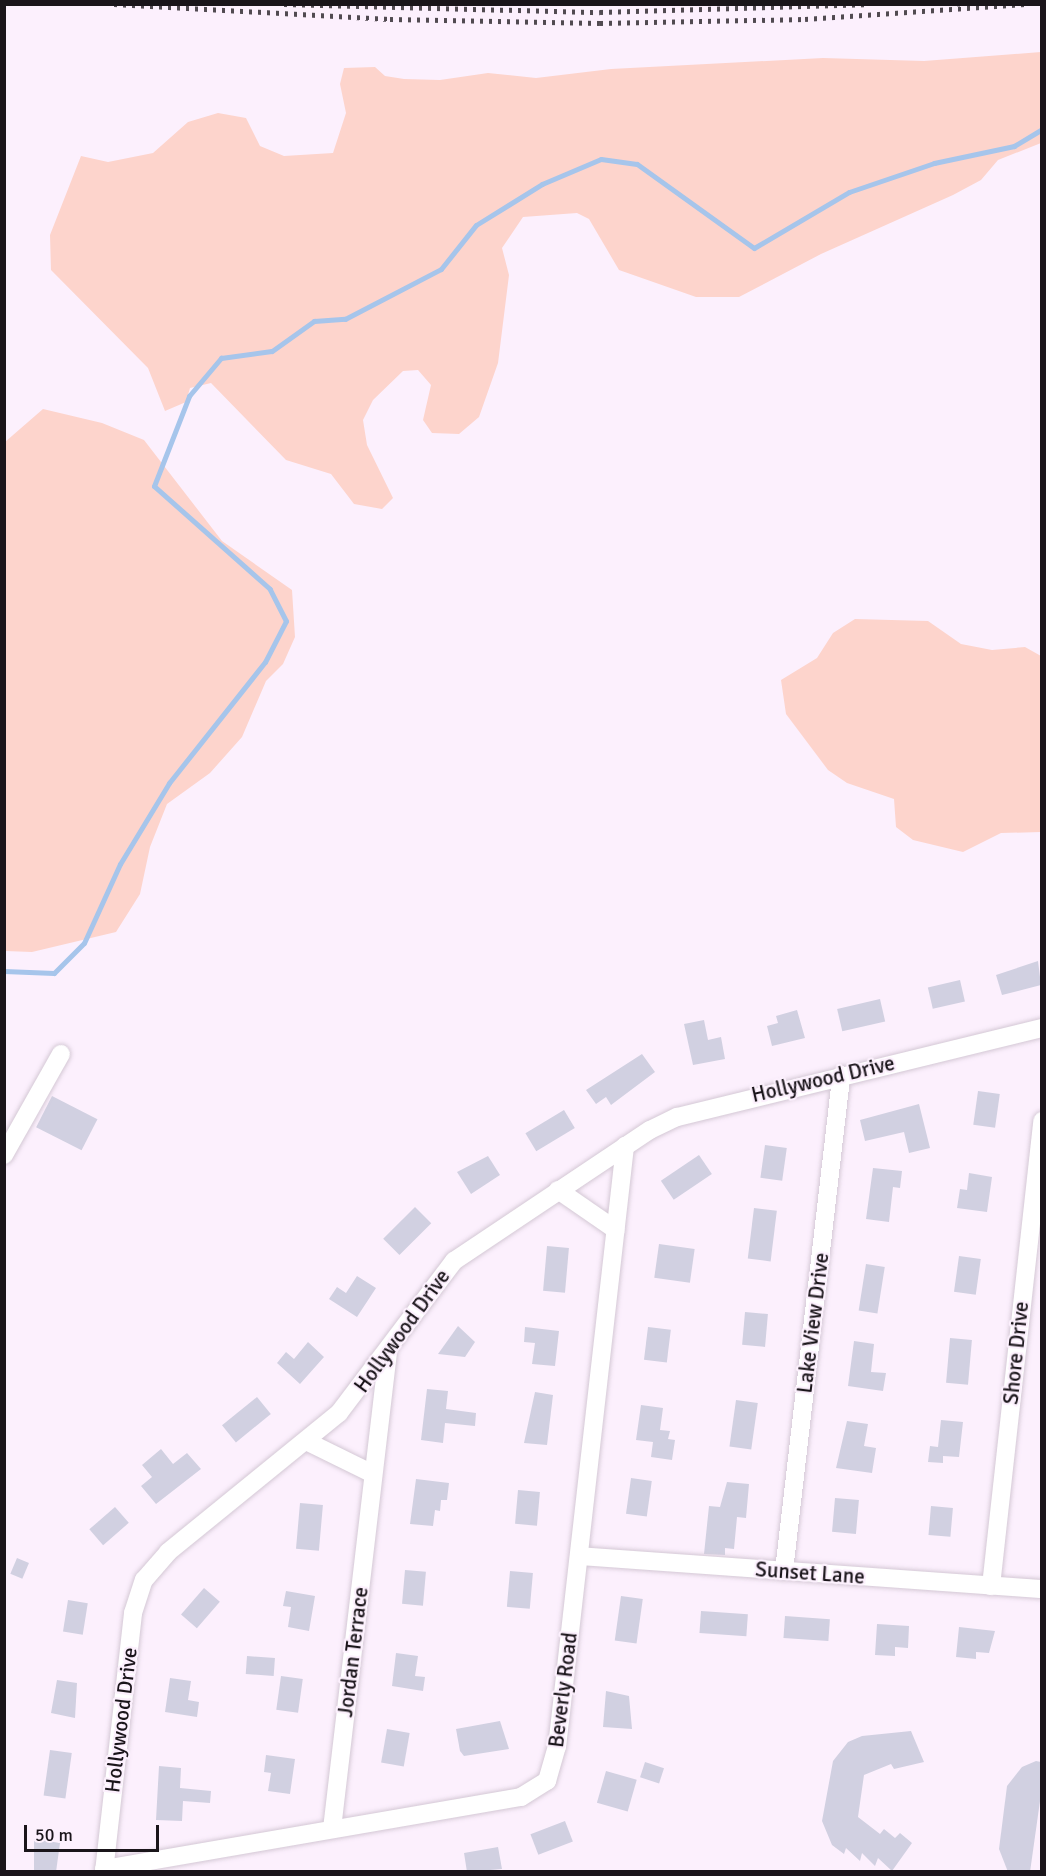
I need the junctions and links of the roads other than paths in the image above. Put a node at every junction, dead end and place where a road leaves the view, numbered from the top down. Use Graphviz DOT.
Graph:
graph roads {
  1 [pos="1041,1028"];
  2 [pos="61,1054"];
  3 [pos="841,1075"];
  4 [pos="1041,1120"];
  5 [pos="625,1146"];
  6 [pos="4,1155"];
  7 [pos="558,1190"];
  8 [pos="616,1230"];
  9 [pos="389,1351"];
  10 [pos="308,1442"];
  11 [pos="373,1474"];
  12 [pos="579,1556"];
  13 [pos="784,1571"];
  14 [pos="991,1586"];
  15 [pos="1041,1589"];
  16 [pos="332,1829"];
  17 [pos="104,1870"];
  1 -- 3 [label="street, Hollywood Drive"];
  2 -- 6 [label="street"];
  3 -- 5 [label="street, Hollywood Drive"];
  3 -- 13 [label="street, Lake View Drive"];
  4 -- 14 [label="street, Shore Drive"];
  5 -- 7 [label="street, Hollywood Drive"];
  5 -- 8 [label="street, Beverly Road"];
  7 -- 8 [label="street"];
  7 -- 9 [label="street, Hollywood Drive"];
  8 -- 12 [label="street, Beverly Road"];
  9 -- 10 [label="street, Hollywood Drive"];
  9 -- 11 [label="street, Jordan Terrace"];
  10 -- 11 [label="street"];
  10 -- 17 [label="street, Hollywood Drive"];
  11 -- 16 [label="street, Jordan Terrace"];
  12 -- 13 [label="street, Sunset Lane"];
  12 -- 16 [label="street, Beverly Road"];
  13 -- 14 [label="street, Sunset Lane"];
  14 -- 15 [label="street, Sunset Lane"];
  16 -- 17 [label="street, Beverly Road"];
}
